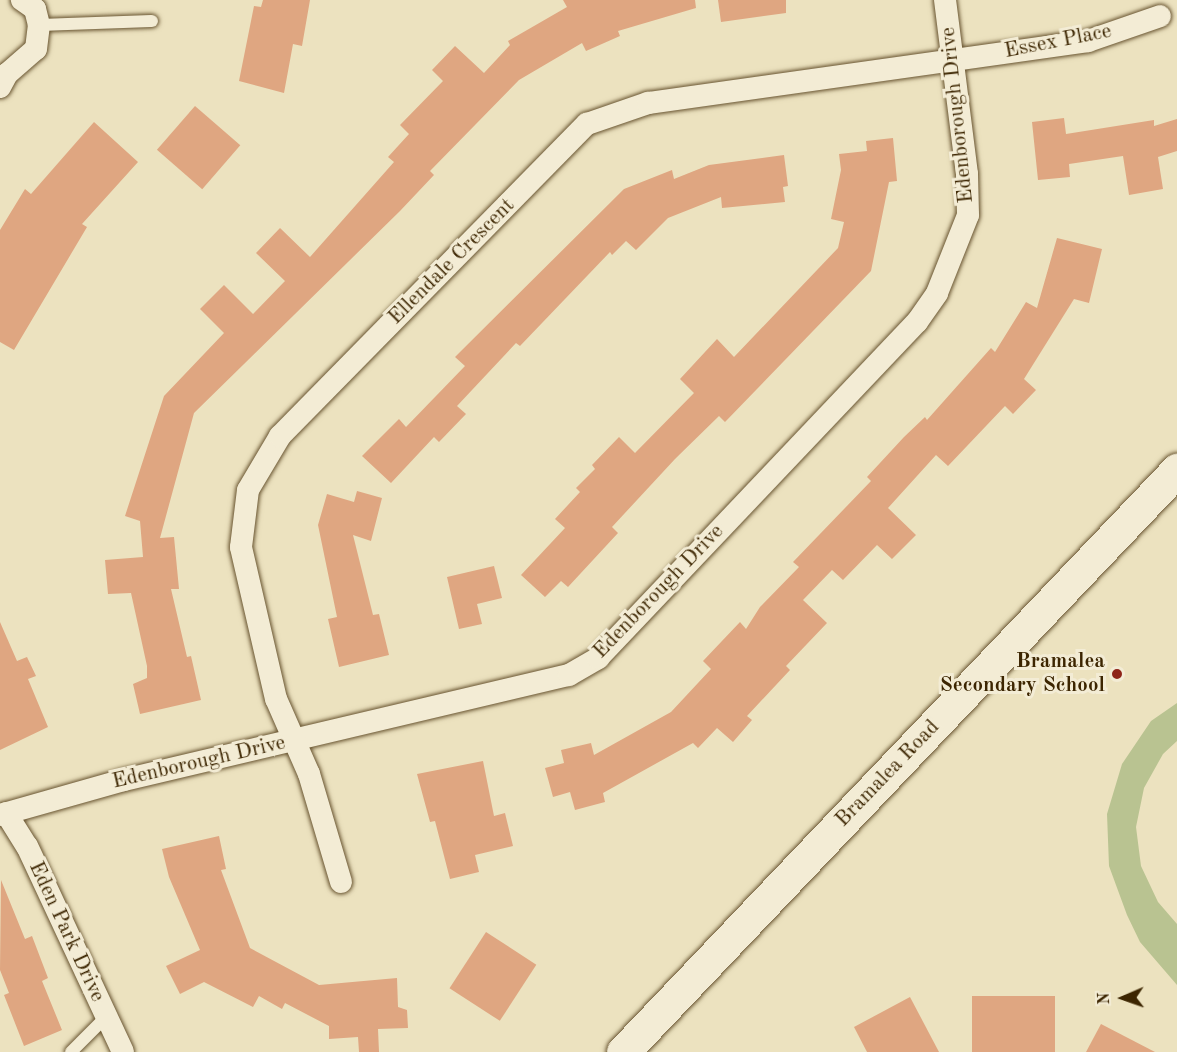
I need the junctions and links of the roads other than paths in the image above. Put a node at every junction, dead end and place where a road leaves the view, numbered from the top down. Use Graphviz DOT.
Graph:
graph roads {
  1 [pos="22,0"];
  2 [pos="945,0"];
  3 [pos="1160,16"];
  4 [pos="152,21"];
  5 [pos="39,25"];
  6 [pos="953,60"];
  7 [pos="0,87"];
  8 [pos="1177,470"];
  9 [pos="292,740"];
  10 [pos="3,814"];
  11 [pos="341,882"];
  12 [pos="106,1017"];
  13 [pos="71,1052"];
  14 [pos="123,1052"];
  15 [pos="623,1052"];
  1 -- 5 [label="street"];
  2 -- 6 [label="street, Edenborough Drive"];
  3 -- 6 [label="street, Essex Place"];
  4 -- 5 [label="lane"];
  5 -- 7 [label="street"];
  6 -- 9 [label="street, Edenborough Drive"];
  6 -- 9 [label="street, Ellendale Crescent"];
  8 -- 15 [label="main road, Bramalea Road"];
  9 -- 10 [label="street, Edenborough Drive"];
  9 -- 11 [label="street, Ellendale Crescent"];
  10 -- 12 [label="street, Eden Park Drive"];
  12 -- 13 [label="lane"];
  12 -- 14 [label="street, Eden Park Drive"];
}
